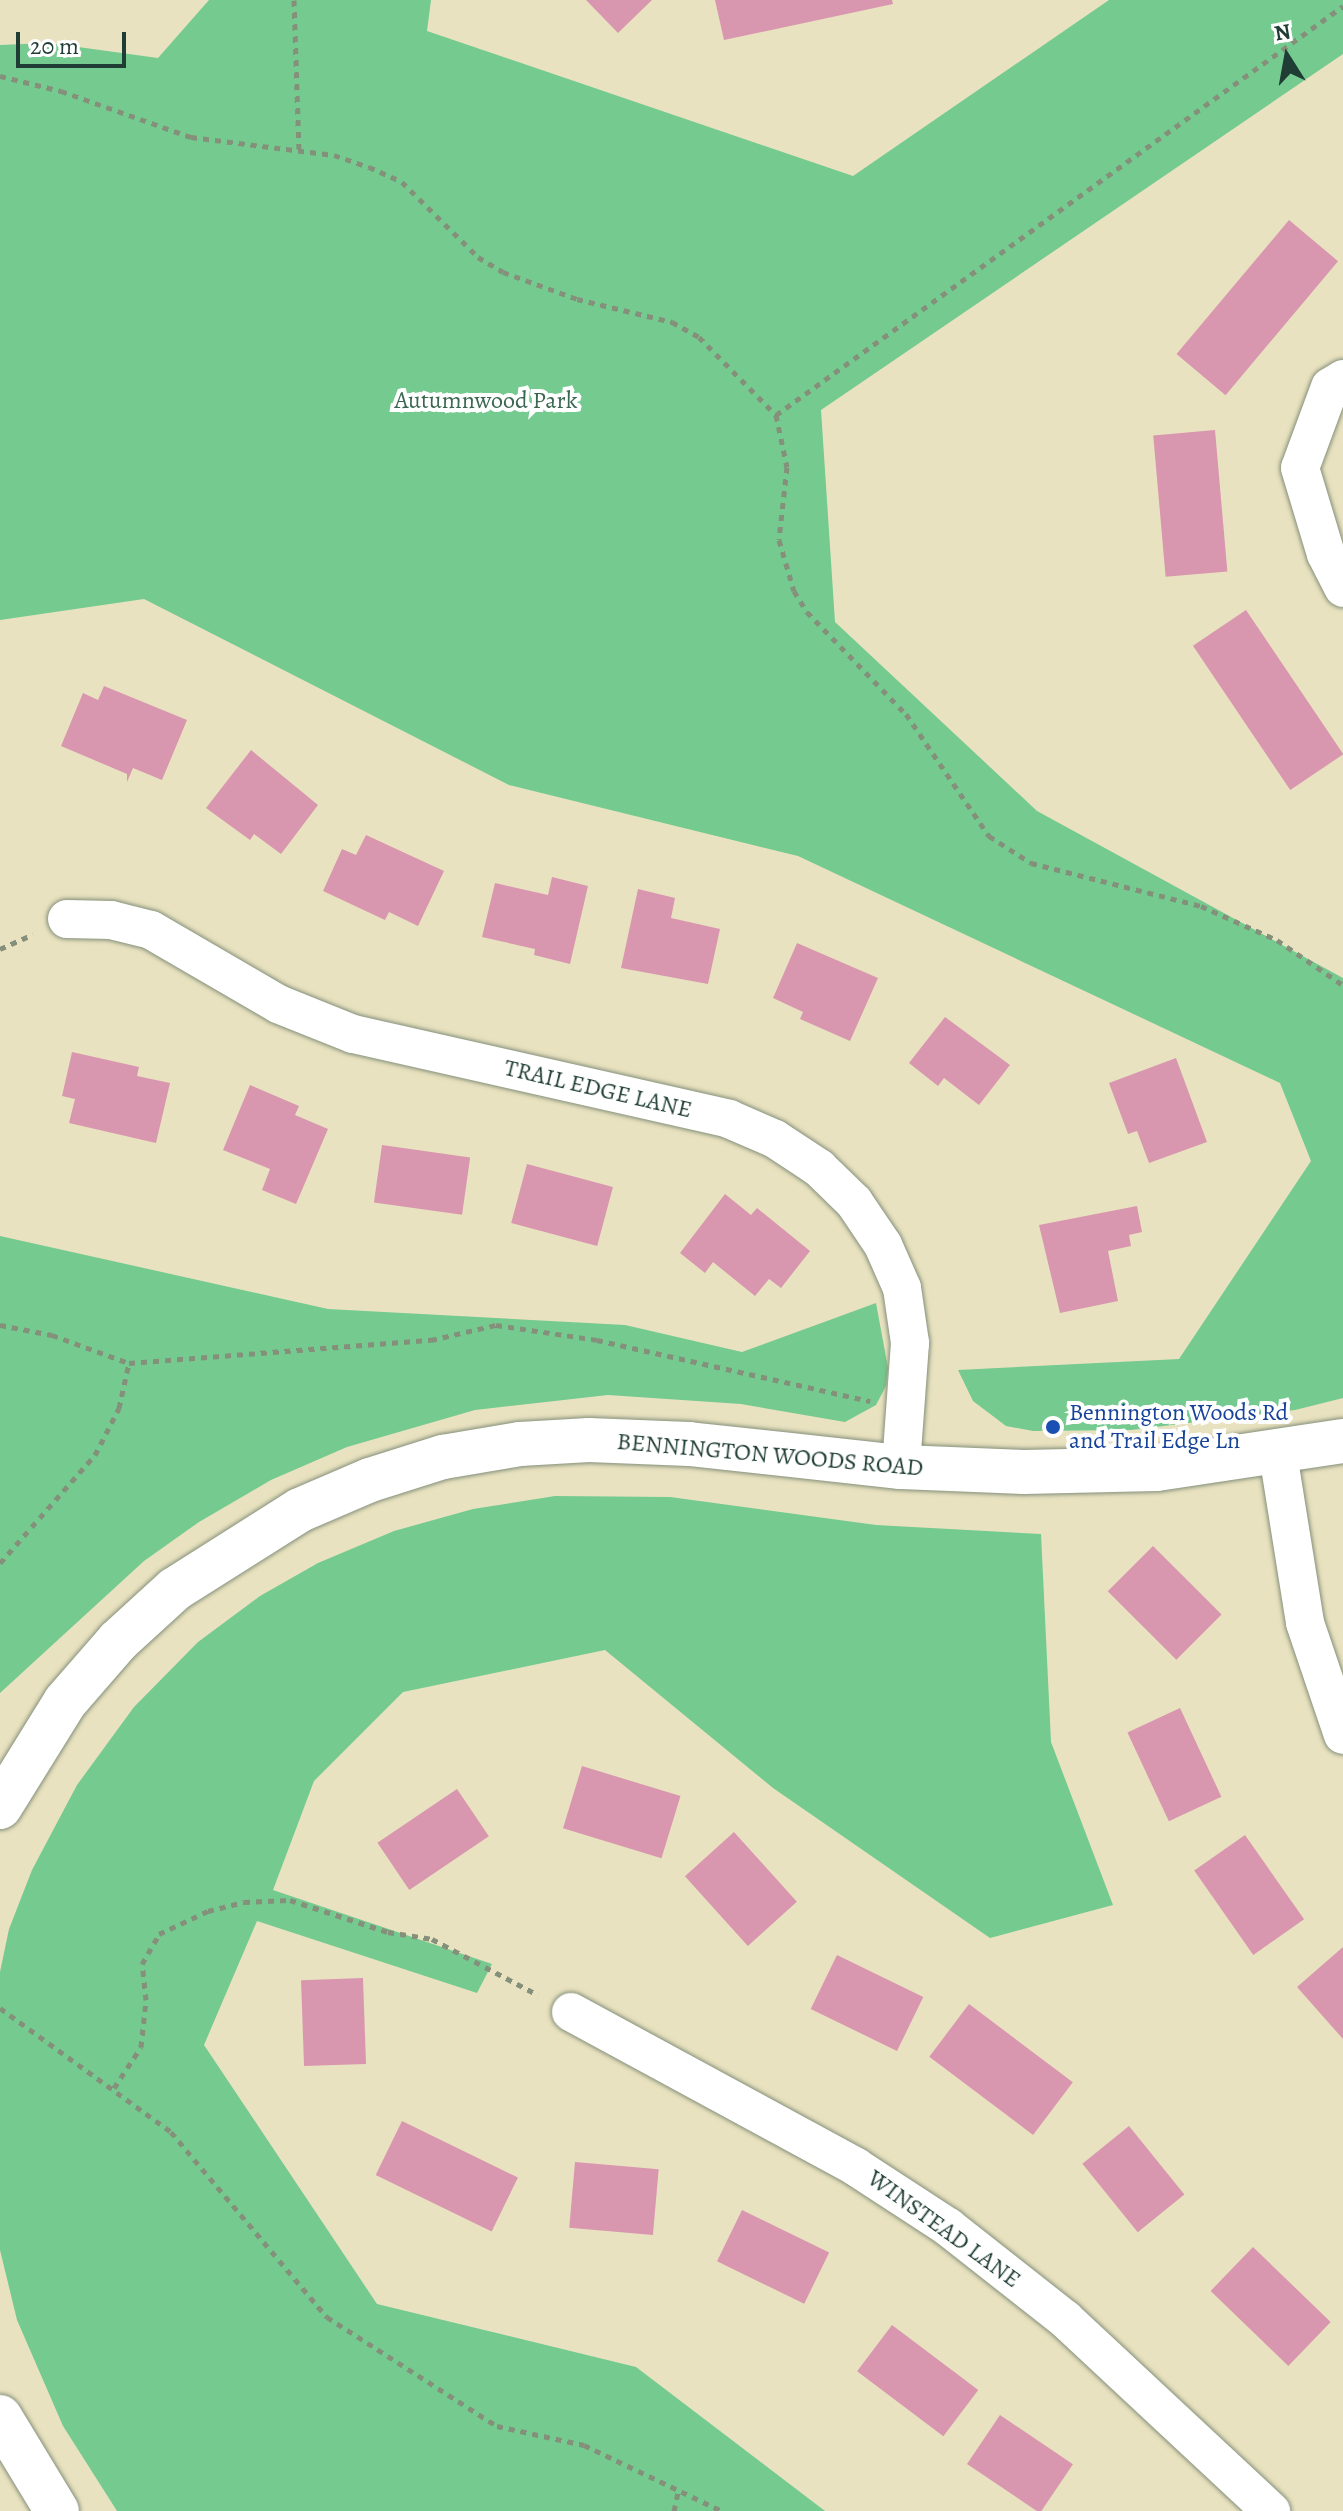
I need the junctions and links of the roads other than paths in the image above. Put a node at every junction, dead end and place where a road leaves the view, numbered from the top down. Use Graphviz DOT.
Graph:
graph roads {
  1 [pos="1343,379"];
  2 [pos="1334,550"];
  3 [pos="1343,588"];
  4 [pos="67,919"];
  5 [pos="1343,1441"];
  6 [pos="1278,1454"];
  7 [pos="901,1467"];
  8 [pos="1343,1735"];
  9 [pos="0,1807"];
  10 [pos="571,2012"];
  11 [pos="5,2441"];
  12 [pos="57,2511"];
  13 [pos="1271,2511"];
  1 -- 2 [label="street"];
  2 -- 3 [label="street"];
  4 -- 7 [label="street, TRAIL EDGE LANE"];
  5 -- 6 [label="street, BENNINGTON WOODS ROAD"];
  6 -- 7 [label="street, BENNINGTON WOODS ROAD"];
  6 -- 8 [label="street"];
  7 -- 9 [label="street, BENNINGTON WOODS ROAD"];
  10 -- 13 [label="street, WINSTEAD LANE"];
  11 -- 12 [label="street"];
}
